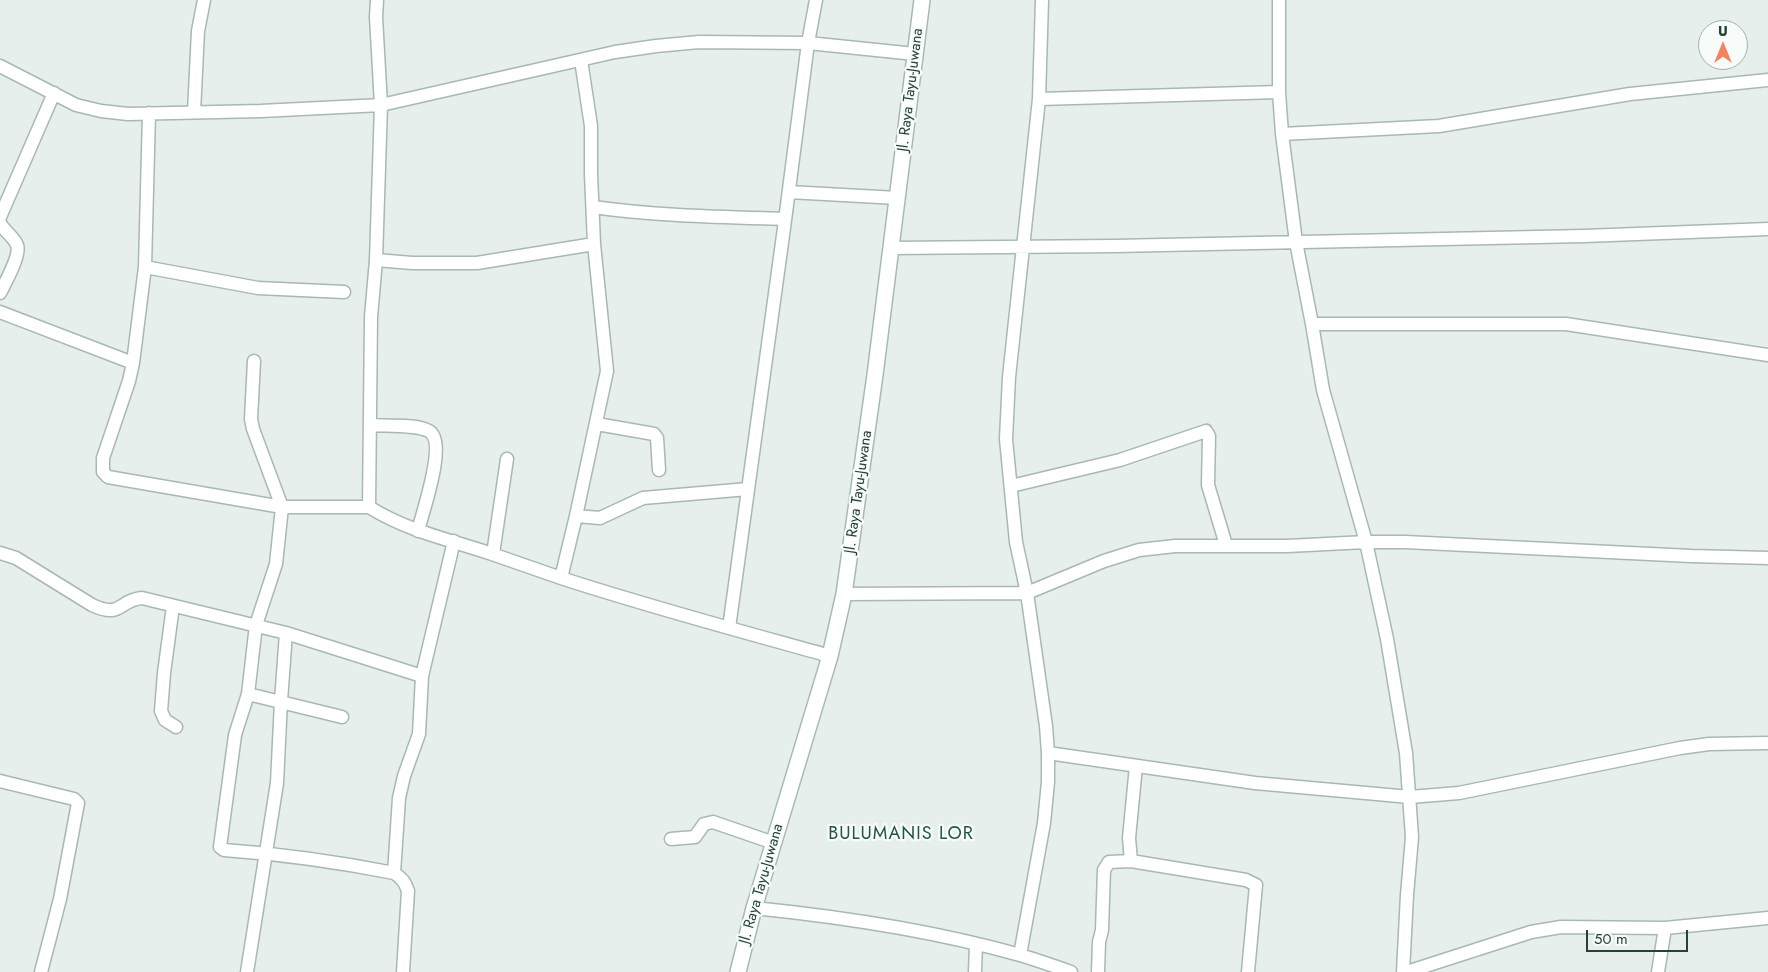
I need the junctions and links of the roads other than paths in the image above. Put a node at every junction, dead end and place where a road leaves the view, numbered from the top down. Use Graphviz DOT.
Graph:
graph roads {
  1 [pos="204,0"];
  2 [pos="377,0"];
  3 [pos="816,0"];
  4 [pos="922,0"];
  5 [pos="1042,0"];
  6 [pos="1279,0"];
  7 [pos="808,43"];
  8 [pos="915,54"];
  9 [pos="582,60"];
  10 [pos="0,66"];
  11 [pos="1768,80"];
  12 [pos="1279,92"];
  13 [pos="54,93"];
  14 [pos="1039,99"];
  15 [pos="380,105"];
  16 [pos="194,112"];
  17 [pos="149,114"];
  18 [pos="1282,134"];
  19 [pos="789,192"];
  20 [pos="897,198"];
  21 [pos="593,206"];
  22 [pos="0,217"];
  23 [pos="785,219"];
  24 [pos="0,223"];
  25 [pos="1768,229"];
  26 [pos="1296,242"];
  27 [pos="594,244"];
  28 [pos="1023,246"];
  29 [pos="891,248"];
  30 [pos="376,260"];
  31 [pos="145,267"];
  32 [pos="344,292"];
  33 [pos="0,293"];
  34 [pos="0,312"];
  35 [pos="1312,324"];
  36 [pos="1768,356"];
  37 [pos="254,361"];
  38 [pos="133,363"];
  39 [pos="596,424"];
  40 [pos="371,426"];
  41 [pos="507,459"];
  42 [pos="658,470"];
  43 [pos="1011,486"];
  44 [pos="748,489"];
  45 [pos="282,507"];
  46 [pos="369,507"];
  47 [pos="576,516"];
  48 [pos="418,531"];
  49 [pos="454,541"];
  50 [pos="1366,542"];
  51 [pos="1226,545"];
  52 [pos="0,553"];
  53 [pos="493,554"];
  54 [pos="1768,558"];
  55 [pos="561,578"];
  56 [pos="1027,593"];
  57 [pos="844,594"];
  58 [pos="173,606"];
  59 [pos="256,625"];
  60 [pos="729,628"];
  61 [pos="286,633"];
  62 [pos="830,656"];
  63 [pos="422,676"];
  64 [pos="248,694"];
  65 [pos="281,701"];
  66 [pos="342,717"];
  67 [pos="176,728"];
  68 [pos="1768,743"];
  69 [pos="1048,754"];
  70 [pos="1136,766"];
  71 [pos="0,781"];
  72 [pos="1410,796"];
  73 [pos="671,839"];
  74 [pos="774,843"];
  75 [pos="266,853"];
  76 [pos="1131,861"];
  77 [pos="394,873"];
  78 [pos="754,908"];
  79 [pos="1768,918"];
  80 [pos="1665,928"];
  81 [pos="976,944"];
  82 [pos="1020,955"];
  83 [pos="40,972"];
  84 [pos="247,972"];
  85 [pos="403,972"];
  86 [pos="738,972"];
  87 [pos="975,972"];
  88 [pos="1071,972"];
  89 [pos="1098,972"];
  90 [pos="1248,972"];
  91 [pos="1405,972"];
  92 [pos="1658,972"];
  1 -- 16 [label="street"];
  2 -- 15 [label="street"];
  3 -- 7 [label="street"];
  4 -- 8 [label="main road, Jl. Raya Tayu-Juwana"];
  5 -- 14 [label="street"];
  6 -- 12 [label="street"];
  7 -- 8 [label="street"];
  7 -- 9 [label="street"];
  7 -- 19 [label="street"];
  8 -- 20 [label="main road, Jl. Raya Tayu-Juwana"];
  9 -- 15 [label="street"];
  9 -- 21 [label="street"];
  10 -- 13 [label="street"];
  11 -- 18 [label="street"];
  12 -- 14 [label="street"];
  12 -- 18 [label="street"];
  13 -- 17 [label="street"];
  13 -- 22 [label="street"];
  14 -- 28 [label="street"];
  15 -- 16 [label="street"];
  15 -- 30 [label="street"];
  16 -- 17 [label="street"];
  17 -- 31 [label="street"];
  18 -- 26 [label="street"];
  19 -- 20 [label="street"];
  19 -- 23 [label="street"];
  20 -- 29 [label="main road, Jl. Raya Tayu-Juwana"];
  21 -- 23 [label="street"];
  21 -- 27 [label="street"];
  23 -- 44 [label="street"];
  24 -- 33 [label="street"];
  25 -- 26 [label="street"];
  26 -- 28 [label="street"];
  26 -- 35 [label="street"];
  27 -- 30 [label="street"];
  27 -- 39 [label="street"];
  28 -- 29 [label="street"];
  28 -- 43 [label="street"];
  29 -- 57 [label="main road, Jl. Raya Tayu-Juwana"];
  30 -- 40 [label="street"];
  31 -- 32 [label="street"];
  31 -- 38 [label="street"];
  34 -- 38 [label="street"];
  35 -- 36 [label="street"];
  35 -- 50 [label="street"];
  37 -- 45 [label="street"];
  38 -- 45 [label="street"];
  39 -- 42 [label="street"];
  39 -- 47 [label="street"];
  40 -- 46 [label="street"];
  40 -- 48 [label="street"];
  41 -- 53 [label="street"];
  43 -- 51 [label="street"];
  43 -- 56 [label="street"];
  44 -- 47 [label="street"];
  44 -- 60 [label="street"];
  45 -- 46 [label="street"];
  45 -- 59 [label="street"];
  46 -- 48 [label="street"];
  47 -- 55 [label="street"];
  48 -- 49 [label="street"];
  49 -- 53 [label="street"];
  49 -- 63 [label="street"];
  50 -- 51 [label="street"];
  50 -- 54 [label="street"];
  50 -- 72 [label="street"];
  51 -- 56 [label="street"];
  52 -- 58 [label="street"];
  53 -- 55 [label="street"];
  55 -- 60 [label="street"];
  56 -- 57 [label="street"];
  56 -- 69 [label="street"];
  57 -- 62 [label="main road, Jl. Raya Tayu-Juwana"];
  58 -- 59 [label="street"];
  58 -- 67 [label="street"];
  59 -- 61 [label="street"];
  59 -- 64 [label="street"];
  60 -- 62 [label="street"];
  61 -- 63 [label="street"];
  61 -- 65 [label="street"];
  62 -- 74 [label="main road, Jl. Raya Tayu-Juwana"];
  63 -- 77 [label="street"];
  64 -- 65 [label="street"];
  64 -- 75 [label="street"];
  65 -- 66 [label="street"];
  65 -- 75 [label="street"];
  68 -- 72 [label="street"];
  69 -- 70 [label="street"];
  69 -- 82 [label="street"];
  70 -- 72 [label="street"];
  70 -- 76 [label="street"];
  71 -- 83 [label="street"];
  72 -- 91 [label="street"];
  73 -- 74 [label="street"];
  74 -- 78 [label="main road, Jl. Raya Tayu-Juwana"];
  75 -- 77 [label="street"];
  75 -- 84 [label="street"];
  76 -- 89 [label="street"];
  76 -- 90 [label="street"];
  77 -- 85 [label="street"];
  78 -- 81 [label="street"];
  78 -- 86 [label="main road, Jl. Raya Tayu-Juwana"];
  79 -- 80 [label="street"];
  80 -- 91 [label="street"];
  80 -- 92 [label="street"];
  81 -- 82 [label="street"];
  81 -- 87 [label="street"];
  82 -- 88 [label="street"];
}
